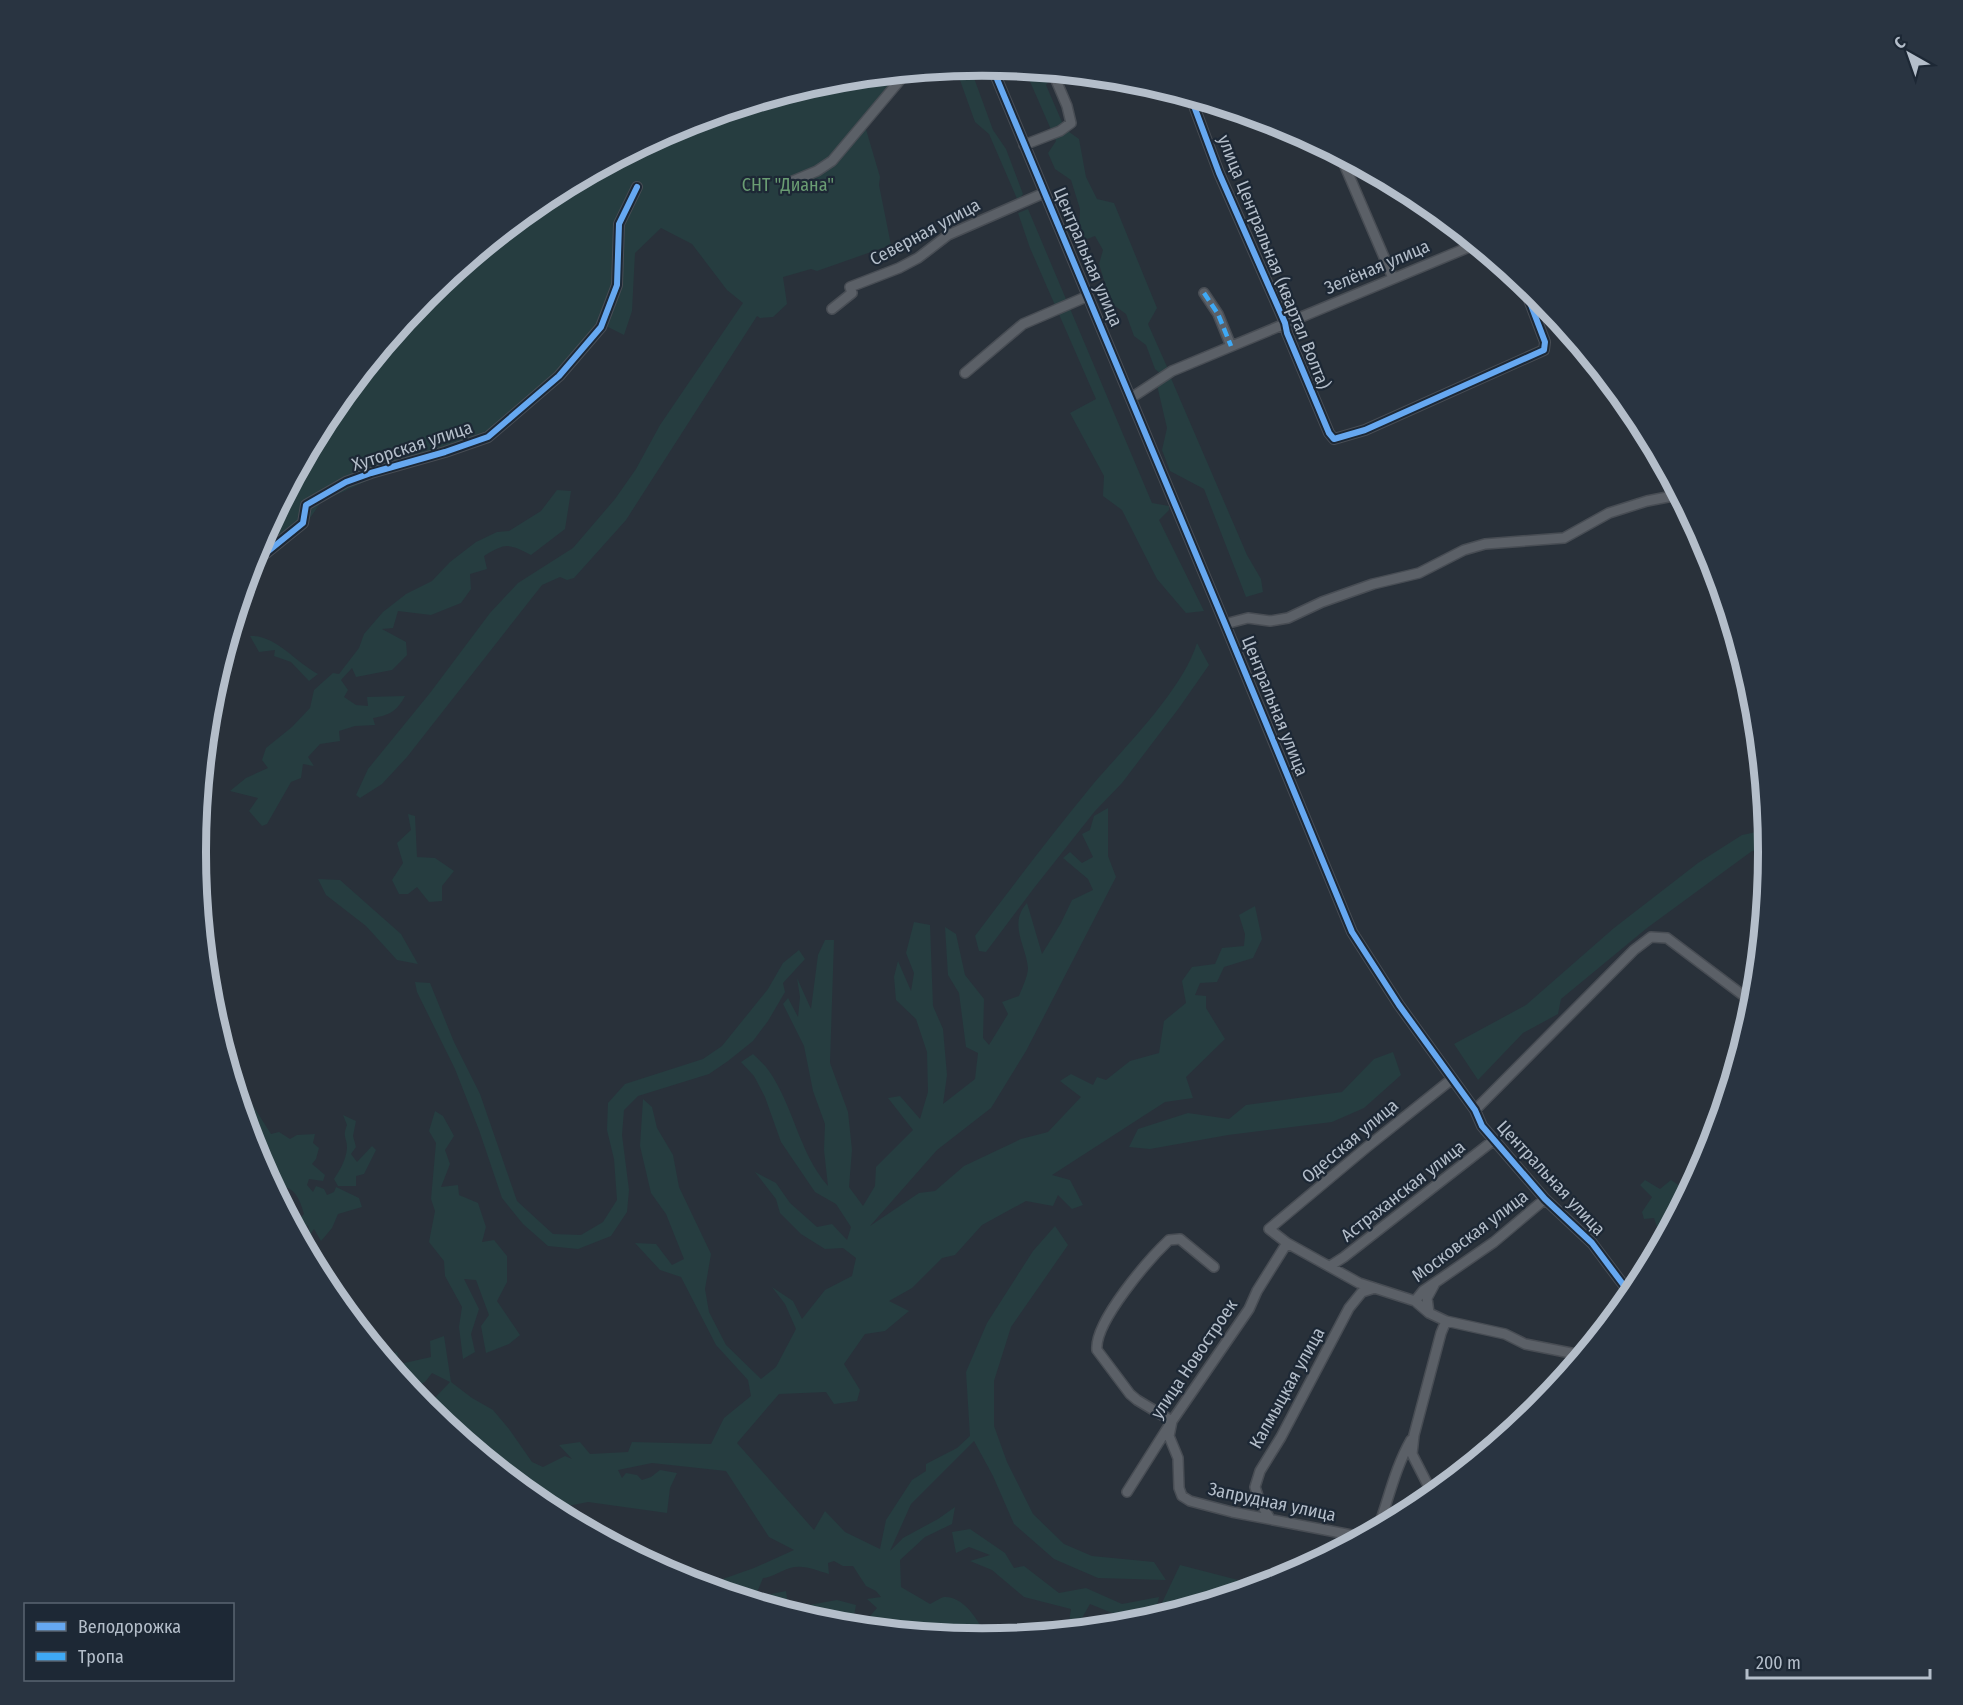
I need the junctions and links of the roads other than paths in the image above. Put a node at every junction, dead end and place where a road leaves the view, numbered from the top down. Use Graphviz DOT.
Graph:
graph roads {
  1 [pos="996,77"];
  2 [pos="1056,80"];
  3 [pos="900,81"];
  4 [pos="1196,107"];
  5 [pos="1024,145"];
  6 [pos="1345,167"];
  7 [pos="793,181"];
  8 [pos="637,187"];
  9 [pos="1044,193"];
  10 [pos="1466,247"];
  11 [pos="1393,278"];
  12 [pos="1204,293"];
  13 [pos="1088,296"];
  14 [pos="1531,305"];
  15 [pos="832,309"];
  16 [pos="1286,323"];
  17 [pos="1231,346"];
  18 [pos="965,374"];
  19 [pos="1131,398"];
  20 [pos="1670,496"];
  21 [pos="267,553"];
  22 [pos="1225,624"];
  23 [pos="1744,996"];
  24 [pos="1452,1079"];
  25 [pos="1475,1110"];
  26 [pos="1494,1140"];
  27 [pos="1545,1199"];
  28 [pos="1287,1243"];
  29 [pos="1330,1266"];
  30 [pos="1214,1267"];
  31 [pos="1434,1285"];
  32 [pos="1625,1287"];
  33 [pos="1377,1288"];
  34 [pos="1415,1301"];
  35 [pos="1429,1312"];
  36 [pos="1446,1321"];
  37 [pos="1574,1354"];
  38 [pos="1172,1421"];
  39 [pos="1414,1436"];
  40 [pos="1429,1487"];
  41 [pos="1128,1492"];
  42 [pos="1381,1517"];
  43 [pos="1269,1518"];
  44 [pos="1351,1535"];
  1 -- 5 [label="street, Центральная улица"];
  2 -- 5 [label="street"];
  3 -- 7 [label="street"];
  4 -- 16 [label="street, улица Центральная (квартал Волта)"];
  5 -- 9 [label="street, Центральная улица"];
  6 -- 11 [label="street"];
  8 -- 21 [label="street, Хуторская улица"];
  9 -- 13 [label="street, Центральная улица"];
  9 -- 15 [label="street, Северная улица"];
  10 -- 11 [label="street, Зелёная улица"];
  11 -- 16 [label="street, Зелёная улица"];
  12 -- 17 [label="street"];
  13 -- 18 [label="street"];
  13 -- 19 [label="street, Центральная улица"];
  14 -- 16 [label="street, улица Центральная (квартал Волта)"];
  16 -- 17 [label="street, Зелёная улица"];
  17 -- 19 [label="street, Зелёная улица"];
  19 -- 22 [label="street, Центральная улица"];
  20 -- 22 [label="street"];
  22 -- 24 [label="street, Центральная улица"];
  23 -- 25 [label="street"];
  24 -- 25 [label="street, Центральная улица"];
  24 -- 28 [label="street, Одесская улица"];
  25 -- 26 [label="street, Центральная улица"];
  26 -- 27 [label="street, Центральная улица"];
  26 -- 29 [label="street, Астраханская улица"];
  27 -- 31 [label="street, Московская улица"];
  27 -- 32 [label="street, Центральная улица"];
  28 -- 29 [label="street"];
  28 -- 38 [label="street, улица Новостроек"];
  29 -- 33 [label="street"];
  30 -- 38 [label="street"];
  31 -- 34 [label="street, Московская улица"];
  31 -- 35 [label="street"];
  33 -- 34 [label="street"];
  33 -- 43 [label="street, Калмыцкая улица"];
  34 -- 35 [label="street"];
  35 -- 36 [label="street"];
  36 -- 37 [label="street"];
  36 -- 39 [label="street"];
  38 -- 41 [label="street, улица Новостроек"];
  38 -- 43 [label="street, Запрудная улица"];
  39 -- 40 [label="street"];
  39 -- 42 [label="street"];
  43 -- 44 [label="street, Запрудная улица"];
}
